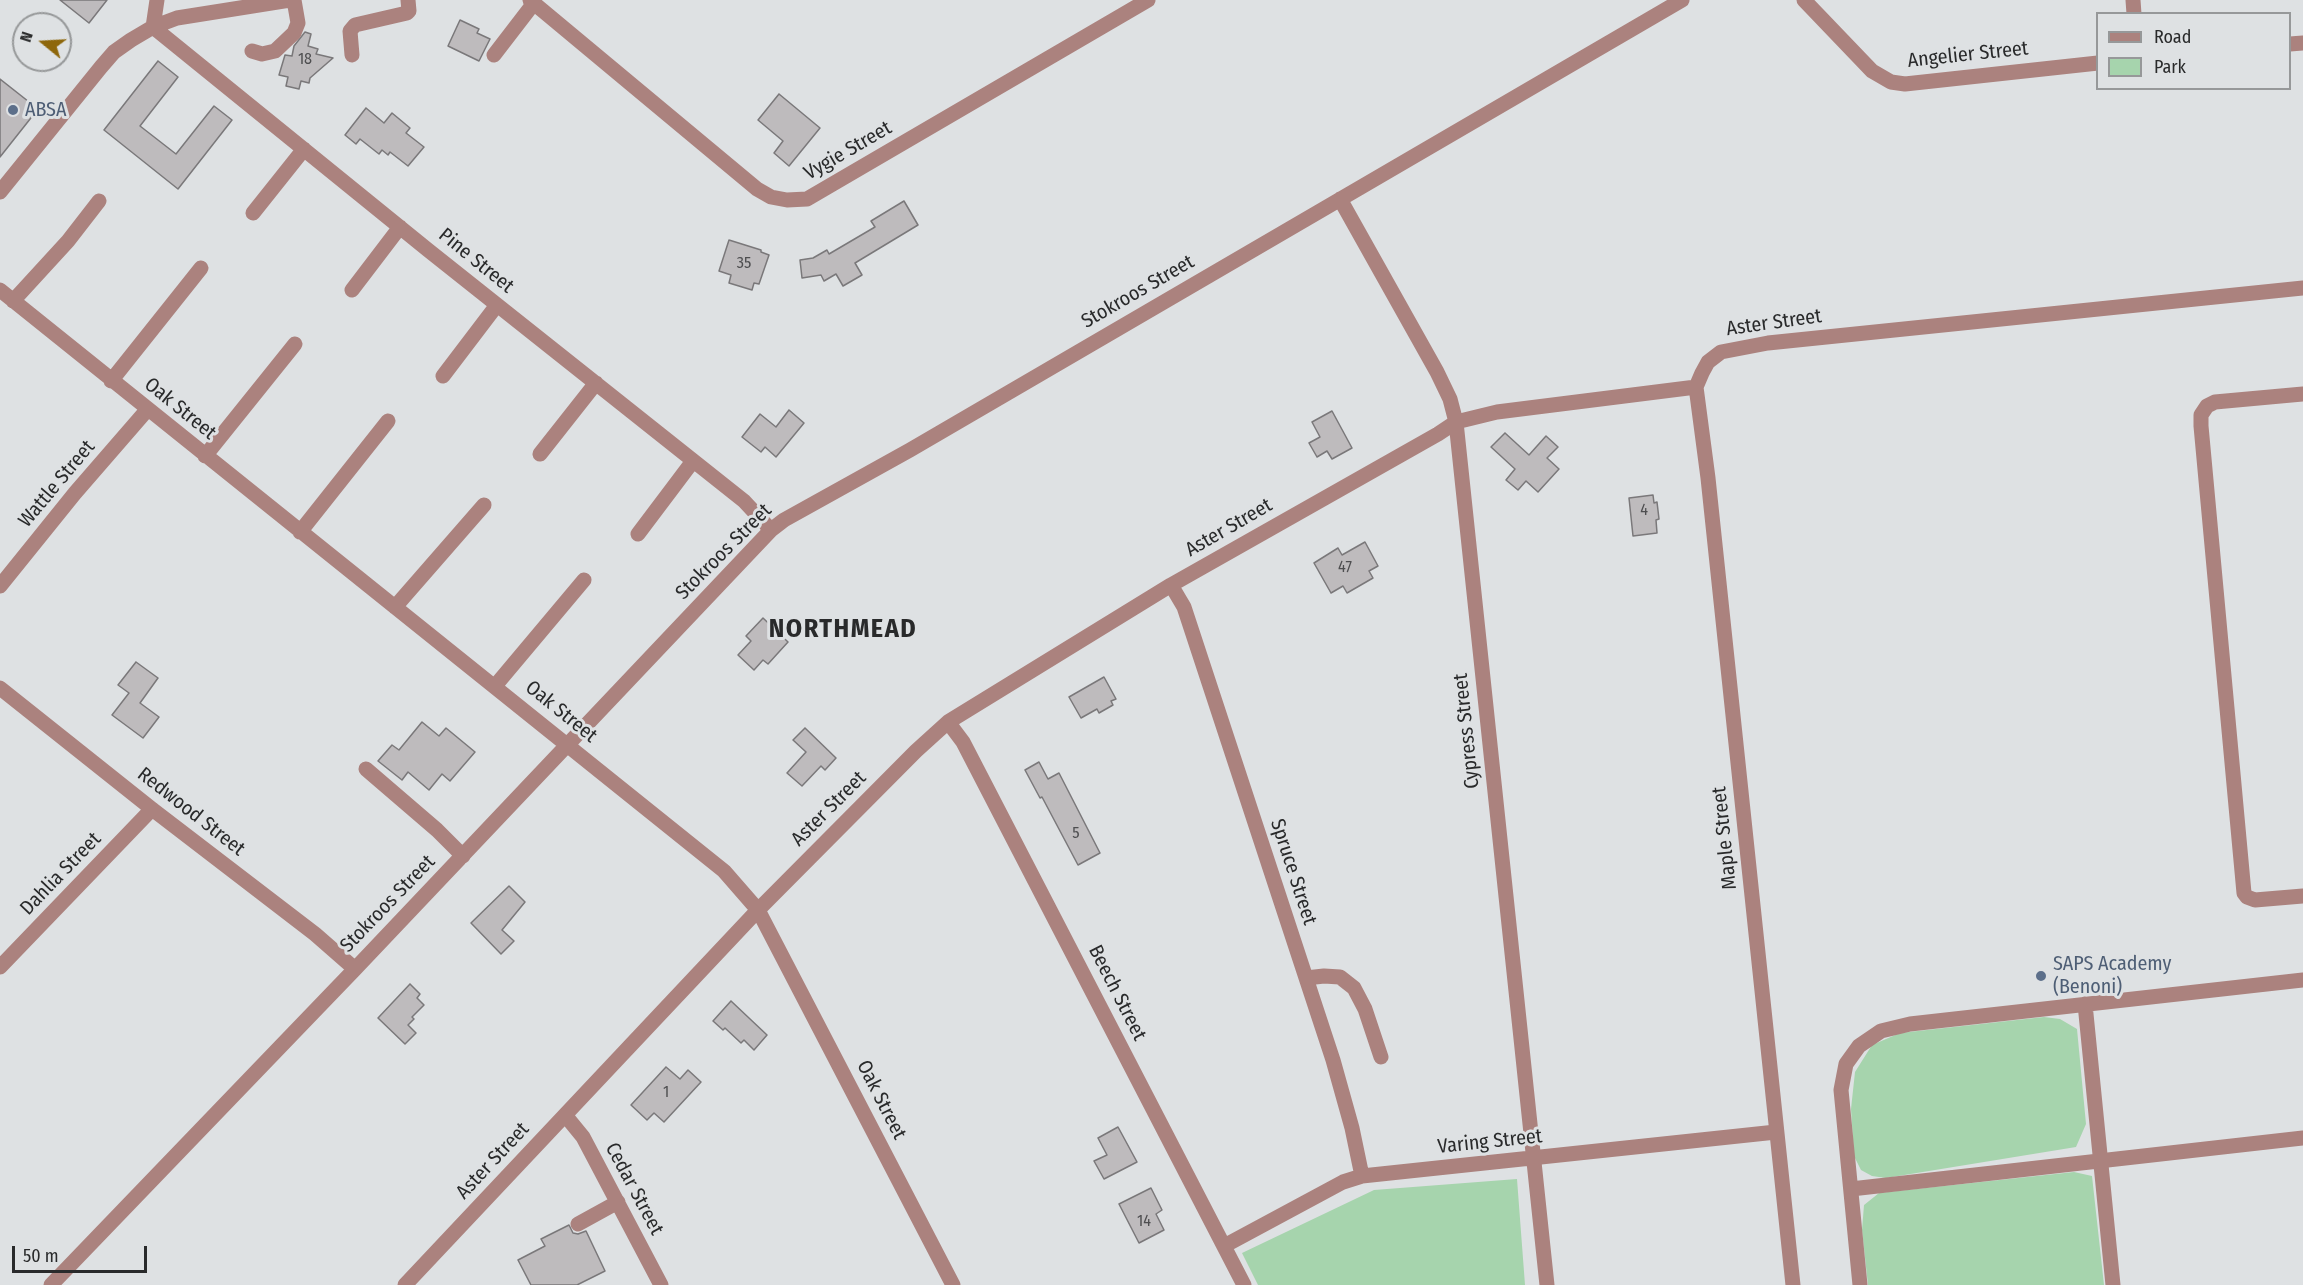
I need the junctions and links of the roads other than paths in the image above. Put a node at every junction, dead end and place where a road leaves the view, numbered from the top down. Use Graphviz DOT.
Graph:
graph roads {
  1 [pos="157,0"];
  2 [pos="292,0"];
  3 [pos="408,0"];
  4 [pos="1149,0"];
  5 [pos="1682,0"];
  6 [pos="1804,0"];
  7 [pos="532,2"];
  8 [pos="153,27"];
  9 [pos="252,51"];
  10 [pos="352,55"];
  11 [pos="494,55"];
  12 [pos="2096,63"];
  13 [pos="304,149"];
  14 [pos="0,192"];
  15 [pos="1340,199"];
  16 [pos="99,201"];
  17 [pos="254,213"];
  18 [pos="400,227"];
  19 [pos="201,268"];
  20 [pos="2303,288"];
  21 [pos="0,290"];
  22 [pos="352,290"];
  23 [pos="13,301"];
  24 [pos="497,305"];
  25 [pos="296,344"];
  26 [pos="443,376"];
  27 [pos="111,381"];
  28 [pos="596,383"];
  29 [pos="1696,387"];
  30 [pos="2303,394"];
  31 [pos="147,410"];
  32 [pos="388,421"];
  33 [pos="1456,422"];
  34 [pos="540,454"];
  35 [pos="205,456"];
  36 [pos="693,461"];
  37 [pos="484,505"];
  38 [pos="771,530"];
  39 [pos="300,532"];
  40 [pos="638,534"];
  41 [pos="584,579"];
  42 [pos="1172,585"];
  43 [pos="0,586"];
  44 [pos="395,607"];
  45 [pos="495,686"];
  46 [pos="0,688"];
  47 [pos="948,722"];
  48 [pos="568,745"];
  49 [pos="366,769"];
  50 [pos="152,809"];
  51 [pos="463,856"];
  52 [pos="2303,896"];
  53 [pos="758,910"];
  54 [pos="0,967"];
  55 [pos="355,969"];
  56 [pos="1306,978"];
  57 [pos="2303,980"];
  58 [pos="2085,1004"];
  59 [pos="1381,1057"];
  60 [pos="565,1115"];
  61 [pos="1776,1132"];
  62 [pos="2303,1138"];
  63 [pos="1533,1159"];
  64 [pos="2100,1160"];
  65 [pos="1362,1176"];
  66 [pos="1851,1189"];
  67 [pos="618,1202"];
  68 [pos="578,1224"];
  69 [pos="1224,1246"];
  70 [pos="51,1285"];
  71 [pos="405,1285"];
  72 [pos="661,1285"];
  73 [pos="953,1285"];
  74 [pos="1244,1285"];
  75 [pos="1547,1285"];
  76 [pos="1793,1285"];
  77 [pos="1860,1285"];
  78 [pos="2113,1285"];
  1 -- 8 [label="street"];
  2 -- 8 [label="street"];
  2 -- 9 [label="street"];
  3 -- 10 [label="street"];
  4 -- 7 [label="street, Vygie Street"];
  5 -- 15 [label="street, Stokroos Street"];
  6 -- 12 [label="street, Angelier Street"];
  7 -- 11 [label="street"];
  8 -- 13 [label="street, Pine Street"];
  8 -- 14 [label="street"];
  13 -- 17 [label="street"];
  13 -- 18 [label="street, Pine Street"];
  15 -- 33 [label="street, Cypress Street"];
  15 -- 38 [label="street, Stokroos Street"];
  16 -- 23 [label="street"];
  18 -- 22 [label="street"];
  18 -- 24 [label="street, Pine Street"];
  19 -- 27 [label="street"];
  20 -- 29 [label="street, Aster Street"];
  21 -- 23 [label="street, Oak Street"];
  23 -- 27 [label="street, Oak Street"];
  24 -- 26 [label="street"];
  24 -- 28 [label="street, Pine Street"];
  25 -- 35 [label="street"];
  27 -- 31 [label="street, Oak Street"];
  28 -- 34 [label="street"];
  28 -- 36 [label="street, Pine Street"];
  29 -- 33 [label="street, Aster Street"];
  29 -- 61 [label="street, Maple Street"];
  30 -- 52 [label="street"];
  31 -- 35 [label="street, Oak Street"];
  31 -- 43 [label="street, Wattle Street"];
  32 -- 39 [label="street"];
  33 -- 42 [label="street, Aster Street"];
  33 -- 63 [label="street, Cypress Street"];
  35 -- 39 [label="street, Oak Street"];
  36 -- 38 [label="street, Pine Street"];
  36 -- 40 [label="street"];
  37 -- 44 [label="street"];
  38 -- 48 [label="street, Stokroos Street"];
  39 -- 44 [label="street, Oak Street"];
  41 -- 45 [label="street"];
  42 -- 47 [label="street, Aster Street"];
  42 -- 56 [label="street, Spruce Street"];
  44 -- 45 [label="street, Oak Street"];
  45 -- 48 [label="street, Oak Street"];
  46 -- 50 [label="street, Redwood Street"];
  47 -- 53 [label="street, Aster Street"];
  47 -- 69 [label="street, Beech Street"];
  48 -- 51 [label="street, Stokroos Street"];
  48 -- 53 [label="street, Oak Street"];
  49 -- 51 [label="street"];
  50 -- 54 [label="street, Dahlia Street"];
  50 -- 55 [label="street, Redwood Street"];
  51 -- 55 [label="street, Stokroos Street"];
  53 -- 60 [label="street, Aster Street"];
  53 -- 73 [label="street, Oak Street"];
  55 -- 70 [label="street, Stokroos Street"];
  56 -- 59 [label="street"];
  56 -- 65 [label="street, Spruce Street"];
  57 -- 58 [label="street"];
  58 -- 64 [label="street"];
  58 -- 66 [label="street"];
  60 -- 67 [label="street, Cedar Street"];
  60 -- 71 [label="street, Aster Street"];
  61 -- 63 [label="street, Varing Street"];
  61 -- 76 [label="street, Maple Street"];
  62 -- 64 [label="street"];
  63 -- 65 [label="street, Varing Street"];
  63 -- 75 [label="street, Cypress Street"];
  64 -- 66 [label="street"];
  64 -- 78 [label="street"];
  65 -- 69 [label="street, Varing Street"];
  66 -- 77 [label="street"];
  67 -- 68 [label="street"];
  67 -- 72 [label="street, Cedar Street"];
  69 -- 74 [label="street, Beech Street"];
}
